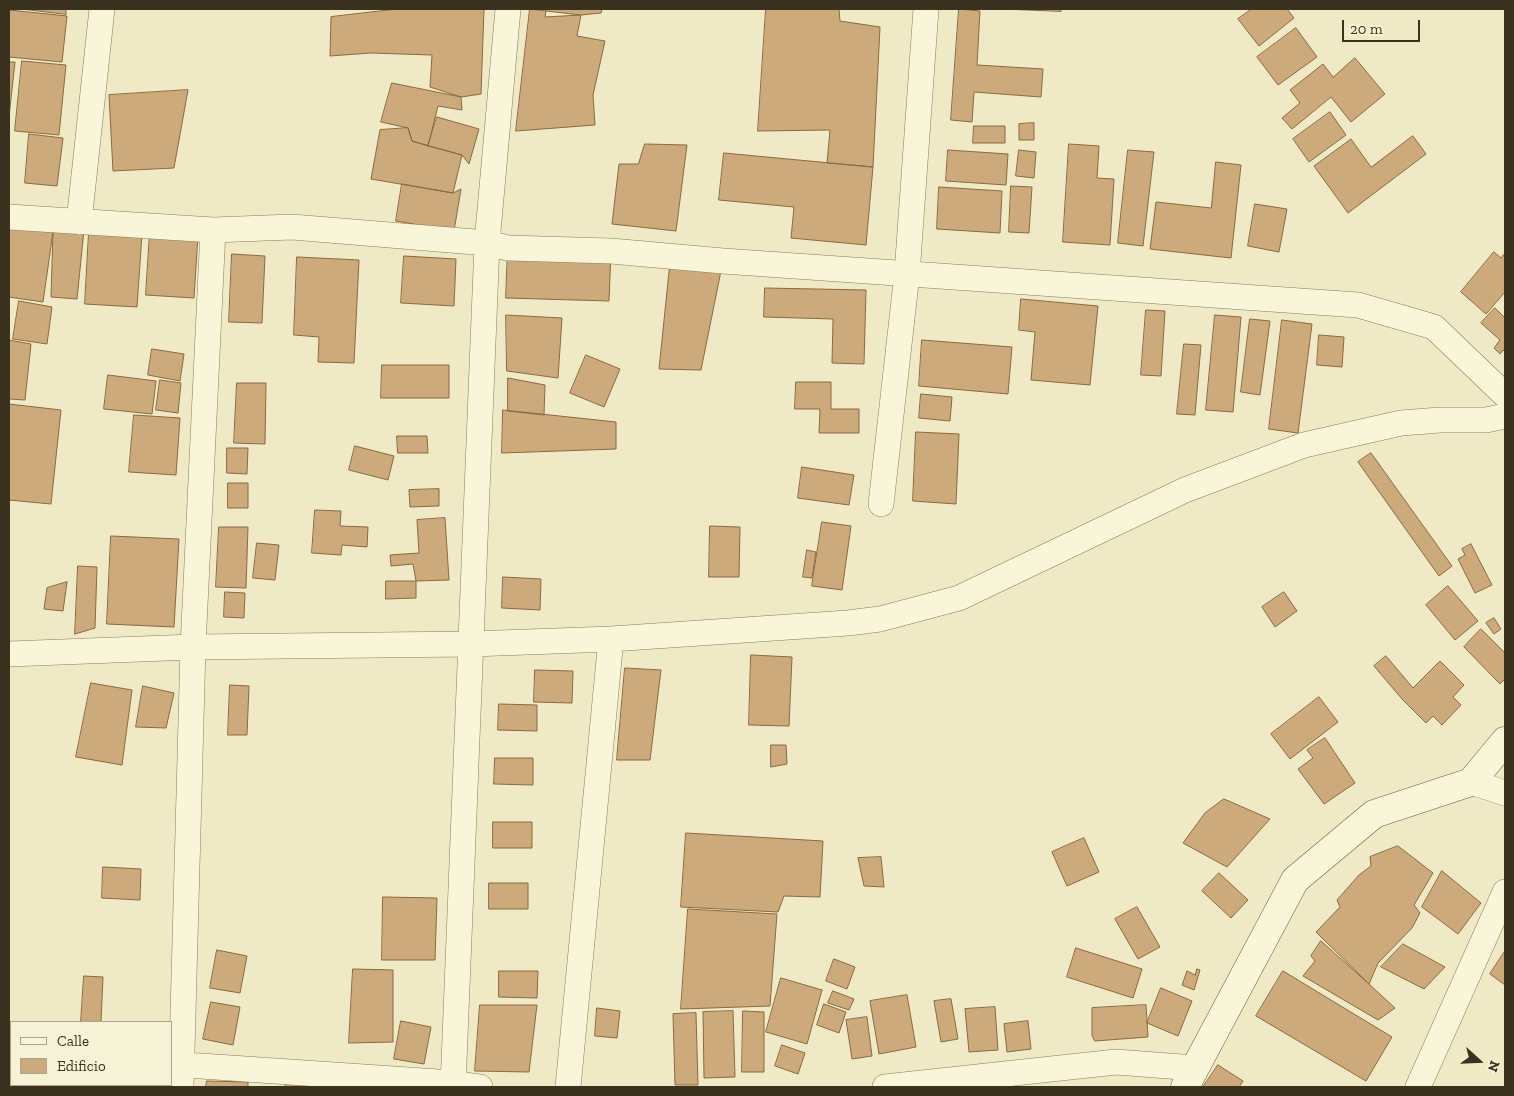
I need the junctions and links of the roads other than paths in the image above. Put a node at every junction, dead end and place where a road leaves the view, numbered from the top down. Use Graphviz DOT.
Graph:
graph roads {
  1 [pos="102,9"];
  2 [pos="508,9"];
  3 [pos="926,9"];
  4 [pos="9,217"];
  5 [pos="79,222"];
  6 [pos="214,230"];
  7 [pos="487,243"];
  8 [pos="908,274"];
  9 [pos="1505,396"];
  10 [pos="1505,416"];
  11 [pos="881,504"];
  12 [pos="611,639"];
  13 [pos="471,644"];
  14 [pos="193,647"];
  15 [pos="9,654"];
  16 [pos="1505,741"];
  17 [pos="1471,782"];
  18 [pos="1505,793"];
  19 [pos="1505,892"];
  20 [pos="177,1072"];
  21 [pos="1190,1078"];
  22 [pos="453,1085"];
  23 [pos="480,1087"];
  24 [pos="568,1087"];
  25 [pos="885,1087"];
  26 [pos="1418,1087"];
  1 -- 5 [label="street"];
  2 -- 7 [label="street"];
  3 -- 8 [label="street"];
  4 -- 5 [label="street"];
  5 -- 6 [label="street"];
  6 -- 7 [label="street"];
  6 -- 14 [label="street"];
  7 -- 8 [label="street"];
  7 -- 13 [label="street"];
  8 -- 9 [label="street"];
  8 -- 11 [label="street"];
  10 -- 12 [label="street"];
  12 -- 13 [label="street"];
  12 -- 24 [label="street"];
  13 -- 14 [label="street"];
  13 -- 22 [label="street"];
  14 -- 15 [label="street"];
  14 -- 20 [label="street"];
  16 -- 17 [label="street"];
  17 -- 18 [label="street"];
  17 -- 21 [label="street"];
  19 -- 26 [label="street"];
  20 -- 22 [label="street"];
  21 -- 25 [label="street"];
  22 -- 23 [label="street"];
}
